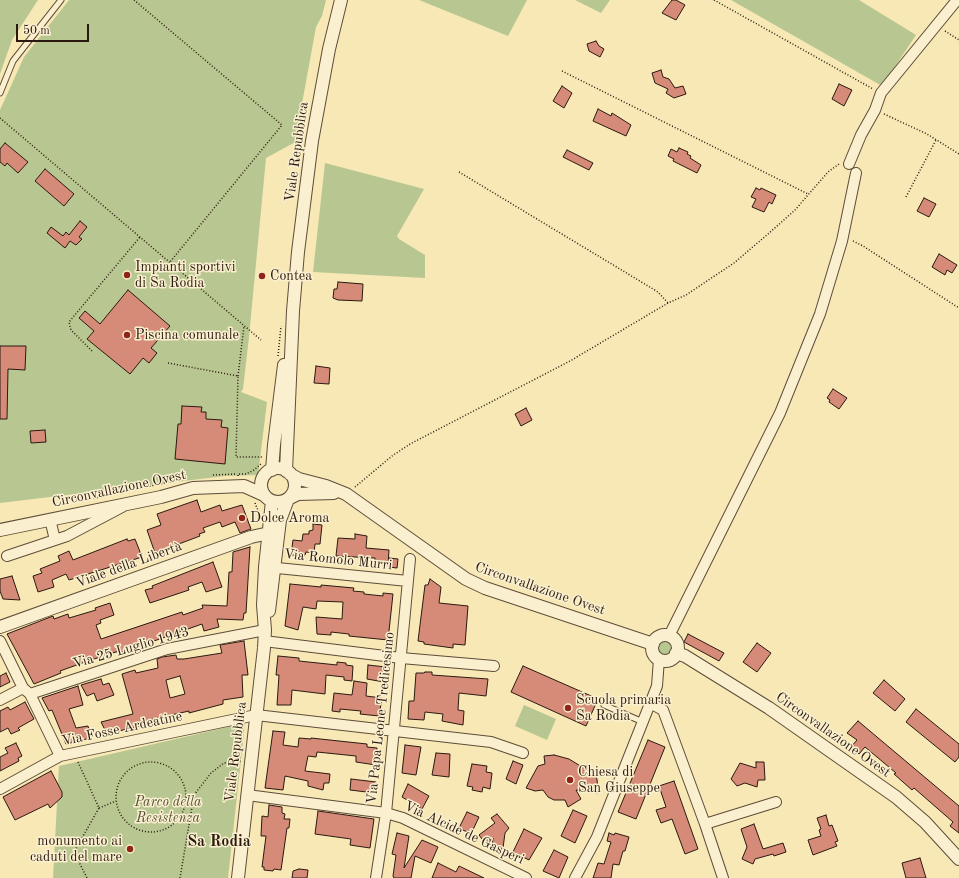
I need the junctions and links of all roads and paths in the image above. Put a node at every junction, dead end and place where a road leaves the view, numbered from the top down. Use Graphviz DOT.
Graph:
graph roads {
  1 [pos="61,0"];
  2 [pos="134,0"];
  3 [pos="341,0"];
  4 [pos="714,0"];
  5 [pos="957,0"];
  6 [pos="936,26"];
  7 [pos="959,40"];
  8 [pos="562,71"];
  9 [pos="881,93"];
  10 [pos="0,94"];
  11 [pos="876,110"];
  12 [pos="0,118"];
  13 [pos="936,140"];
  14 [pos="959,154"];
  15 [pos="849,164"];
  16 [pos="459,172"];
  17 [pos="856,173"];
  18 [pos="808,194"];
  19 [pos="906,197"];
  20 [pos="140,237"];
  21 [pos="842,241"];
  22 [pos="170,262"];
  23 [pos="668,303"];
  24 [pos="959,308"];
  25 [pos="293,311"];
  26 [pos="245,326"];
  27 [pos="261,340"];
  28 [pos="92,351"];
  29 [pos="168,363"];
  30 [pos="238,376"];
  31 [pos="268,456"];
  32 [pos="269,472"];
  33 [pos="288,472"];
  34 [pos="244,486"];
  35 [pos="343,494"];
  36 [pos="268,498"];
  37 [pos="288,499"];
  38 [pos="131,503"];
  39 [pos="50,519"];
  40 [pos="0,530"];
  41 [pos="269,534"];
  42 [pos="55,540"];
  43 [pos="7,556"];
  44 [pos="410,559"];
  45 [pos="270,568"];
  46 [pos="408,581"];
  47 [pos="0,627"];
  48 [pos="264,635"];
  49 [pos="669,636"];
  50 [pos="0,641"];
  51 [pos="653,644"];
  52 [pos="676,653"];
  53 [pos="401,658"];
  54 [pos="659,659"];
  55 [pos="494,666"];
  56 [pos="26,691"];
  57 [pos="0,700"];
  58 [pos="650,703"];
  59 [pos="604,705"];
  60 [pos="256,715"];
  61 [pos="643,722"];
  62 [pos="394,732"];
  63 [pos="74,752"];
  64 [pos="523,753"];
  65 [pos="60,756"];
  66 [pos="243,761"];
  67 [pos="0,789"];
  68 [pos="247,795"];
  69 [pos="116,801"];
  70 [pos="776,802"];
  71 [pos="192,804"];
  72 [pos="185,805"];
  73 [pos="99,808"];
  74 [pos="386,813"];
  75 [pos="705,824"];
  76 [pos="959,858"];
  77 [pos="88,878"];
  78 [pos="180,878"];
  79 [pos="238,878"];
  80 [pos="376,878"];
  81 [pos="526,878"];
  82 [pos="575,878"];
  83 [pos="723,878"];
  1 -- 10 [label="lane"];
  2 -- 22 [label="path"];
  3 -- 25 [label="street, Viale Repubblica"];
  4 -- 9 [label="path"];
  5 -- 6 [label="street"];
  6 -- 7 [label="path"];
  6 -- 9 [label="street"];
  8 -- 18 [label="path"];
  9 -- 11 [label="street"];
  11 -- 13 [label="path"];
  11 -- 15 [label="street"];
  12 -- 20 [label="path"];
  13 -- 14 [label="path"];
  13 -- 19 [label="path"];
  15 -- 18 [label="path"];
  16 -- 23 [label="path"];
  17 -- 21 [label="street"];
  18 -- 23 [label="path"];
  20 -- 22 [label="path"];
  20 -- 28 [label="path"];
  21 -- 24 [label="path"];
  21 -- 49 [label="street"];
  22 -- 26 [label="path"];
  23 -- 35 [label="path"];
  25 -- 32 [label="street, Viale Repubblica"];
  25 -- 33 [label="street, Viale Repubblica"];
  26 -- 27 [label="path"];
  26 -- 30 [label="path"];
  29 -- 30 [label="path"];
  30 -- 31 [label="path"];
  32 -- 33 [label="street"];
  32 -- 34 [label="street, Circonvallazione Ovest"];
  32 -- 36 [label="street"];
  33 -- 35 [label="street, Circonvallazione Ovest"];
  33 -- 37 [label="street"];
  34 -- 36 [label="street, Circonvallazione Ovest"];
  34 -- 38 [label="street, Circonvallazione Ovest"];
  35 -- 37 [label="street"];
  35 -- 51 [label="street, Circonvallazione Ovest"];
  36 -- 37 [label="street"];
  36 -- 41 [label="street, Viale Repubblica"];
  37 -- 45 [label="street, Viale Repubblica"];
  38 -- 39 [label="street, Circonvallazione Ovest"];
  38 -- 42 [label="street"];
  39 -- 40 [label="street, Circonvallazione Ovest"];
  39 -- 42 [label="street"];
  41 -- 45 [label="street, Viale Repubblica"];
  41 -- 47 [label="street, Viale della Libertà"];
  42 -- 43 [label="street"];
  44 -- 46 [label="street, Via Papa Leone Tredicesimo"];
  45 -- 46 [label="street, Via Romolo Murri"];
  45 -- 48 [label="street, Viale Repubblica"];
  46 -- 53 [label="street, Via Papa Leone Tredicesimo"];
  48 -- 53 [label="street, Via 25 Luglio 1943"];
  48 -- 56 [label="street, Via 25 Luglio 1943"];
  48 -- 60 [label="street, Viale Repubblica"];
  49 -- 51 [label="street"];
  49 -- 52 [label="street"];
  50 -- 56 [label="street"];
  51 -- 54 [label="street"];
  52 -- 54 [label="street"];
  52 -- 76 [label="street, Circonvallazione Ovest"];
  53 -- 55 [label="street, Via 25 Luglio 1943"];
  53 -- 62 [label="street, Via Papa Leone Tredicesimo"];
  54 -- 58 [label="street"];
  56 -- 57 [label="street, Via 25 Luglio 1943"];
  56 -- 65 [label="street"];
  58 -- 61 [label="street"];
  58 -- 75 [label="street"];
  59 -- 61 [label="lane"];
  60 -- 62 [label="street, Via Fosse Ardeatine"];
  60 -- 63 [label="street, Via Fosse Ardeatine"];
  60 -- 68 [label="street, Viale Repubblica"];
  61 -- 82 [label="street"];
  62 -- 64 [label="street, Via Fosse Ardeatine"];
  62 -- 74 [label="street, Via Papa Leone Tredicesimo"];
  63 -- 65 [label="street, Via Fosse Ardeatine"];
  63 -- 73 [label="path"];
  65 -- 67 [label="street, Via Fosse Ardeatine"];
  66 -- 71 [label="path"];
  68 -- 74 [label="street, Via Alcide de Gasperi"];
  68 -- 79 [label="street, Viale Repubblica"];
  69 -- 72 [label="path"];
  69 -- 72 [label="path"];
  69 -- 73 [label="path"];
  70 -- 75 [label="street"];
  71 -- 72 [label="path"];
  71 -- 78 [label="path"];
  73 -- 77 [label="path"];
  74 -- 80 [label="street, Via Papa Leone Tredicesimo"];
  74 -- 81 [label="street, Via Alcide de Gasperi"];
  75 -- 83 [label="street"];
}
